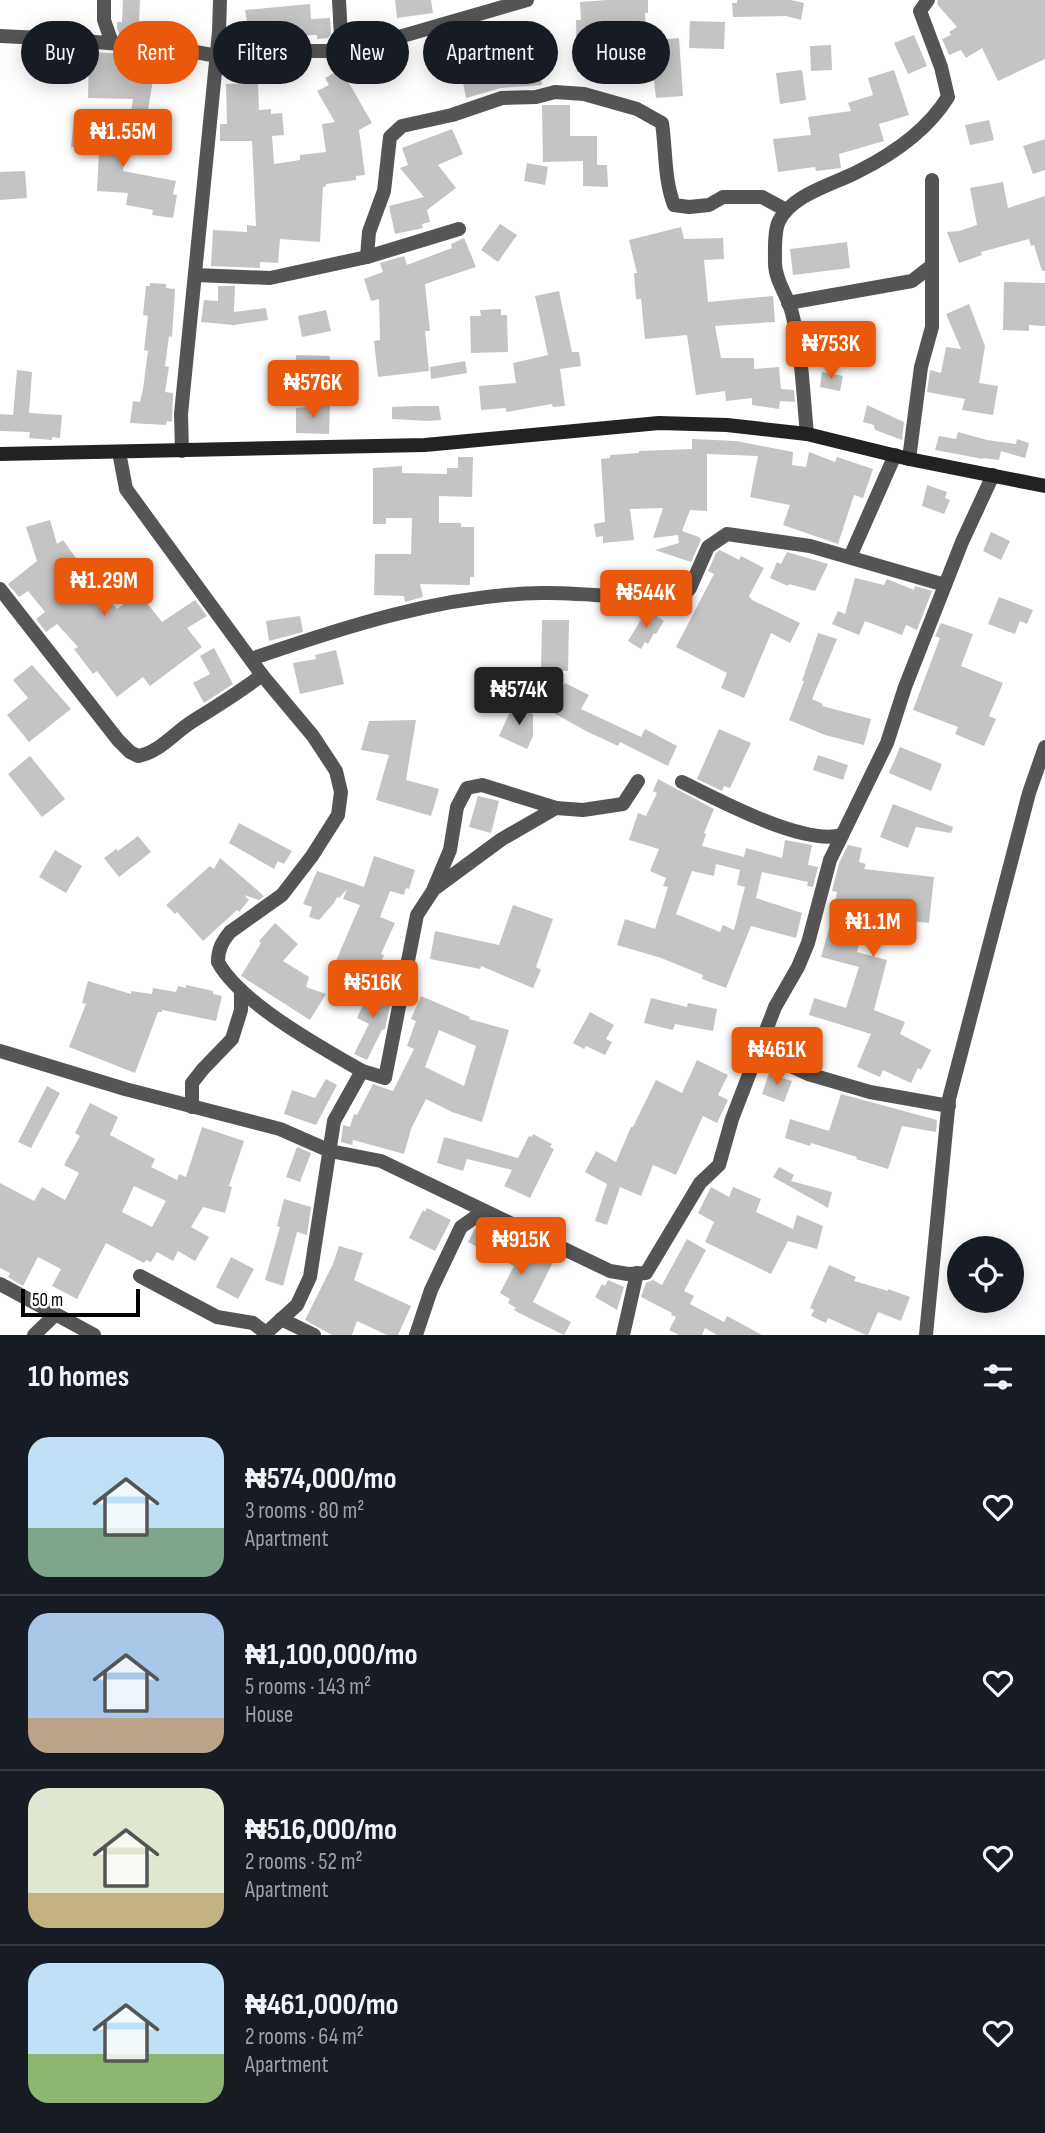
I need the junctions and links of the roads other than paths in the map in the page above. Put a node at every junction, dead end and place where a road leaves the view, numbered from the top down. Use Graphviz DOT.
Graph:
graph roads {
  1 [pos="104,0"];
  2 [pos="220,0"];
  3 [pos="339,0"];
  4 [pos="527,0"];
  5 [pos="929,0"];
  6 [pos="219,21"];
  7 [pos="340,21"];
  8 [pos="409,34"];
  9 [pos="0,36"];
  10 [pos="113,43"];
  11 [pos="214,84"];
  12 [pos="932,180"];
  13 [pos="786,210"];
  14 [pos="459,229"];
  15 [pos="367,257"];
  16 [pos="930,267"];
  17 [pos="195,275"];
  18 [pos="788,303"];
  19 [pos="807,434"];
  20 [pos="182,451"];
  21 [pos="119,452"];
  22 [pos="0,454"];
  23 [pos="902,457"];
  24 [pos="993,475"];
  25 [pos="1045,486"];
  26 [pos="850,557"];
  27 [pos="945,585"];
  28 [pos="0,589"];
  29 [pos="251,659"];
  30 [pos="262,674"];
  31 [pos="1045,747"];
  32 [pos="638,781"];
  33 [pos="682,782"];
  34 [pos="556,808"];
  35 [pos="842,835"];
  36 [pos="434,889"];
  37 [pos="241,990"];
  38 [pos="0,1051"];
  39 [pos="758,1051"];
  40 [pos="362,1071"];
  41 [pos="948,1106"];
  42 [pos="192,1107"];
  43 [pos="330,1151"];
  44 [pos="484,1211"];
  45 [pos="637,1273"];
  46 [pos="139,1276"];
  47 [pos="0,1284"];
  48 [pos="56,1314"];
  49 [pos="281,1319"];
  50 [pos="265,1334"];
  51 [pos="34,1335"];
  52 [pos="94,1335"];
  53 [pos="314,1335"];
  54 [pos="416,1335"];
  55 [pos="623,1335"];
  56 [pos="926,1335"];
  1 -- 10 [label="street"];
  2 -- 6 [label="street"];
  3 -- 7 [label="street"];
  4 -- 8 [label="street"];
  5 -- 13 [label="street"];
  9 -- 10 [label="street"];
  11 -- 17 [label="street"];
  12 -- 16 [label="street"];
  13 -- 15 [label="street"];
  13 -- 18 [label="street"];
  14 -- 15 [label="street"];
  15 -- 17 [label="street"];
  16 -- 18 [label="street"];
  16 -- 23 [label="street"];
  17 -- 20 [label="street"];
  18 -- 19 [label="street"];
  19 -- 20 [label="street"];
  19 -- 23 [label="street"];
  20 -- 21 [label="street"];
  21 -- 22 [label="street"];
  21 -- 29 [label="street"];
  23 -- 24 [label="street"];
  23 -- 26 [label="street"];
  24 -- 25 [label="street"];
  24 -- 27 [label="street"];
  26 -- 27 [label="street"];
  26 -- 29 [label="street"];
  27 -- 35 [label="street"];
  28 -- 30 [label="street"];
  29 -- 30 [label="street"];
  30 -- 37 [label="street"];
  31 -- 41 [label="street"];
  32 -- 34 [label="street"];
  33 -- 35 [label="street"];
  34 -- 36 [label="street"];
  34 -- 36 [label="street"];
  35 -- 39 [label="street"];
  36 -- 40 [label="street"];
  37 -- 40 [label="street"];
  37 -- 42 [label="street"];
  38 -- 42 [label="street"];
  39 -- 41 [label="street"];
  39 -- 45 [label="street"];
  40 -- 43 [label="street"];
  41 -- 56 [label="street"];
  42 -- 43 [label="street"];
  43 -- 44 [label="street"];
  43 -- 49 [label="street"];
  44 -- 45 [label="street"];
  44 -- 54 [label="street"];
  45 -- 55 [label="street"];
  46 -- 50 [label="street"];
  47 -- 48 [label="street"];
  48 -- 51 [label="street"];
  48 -- 52 [label="street"];
  49 -- 50 [label="street"];
  49 -- 53 [label="street"];
}
